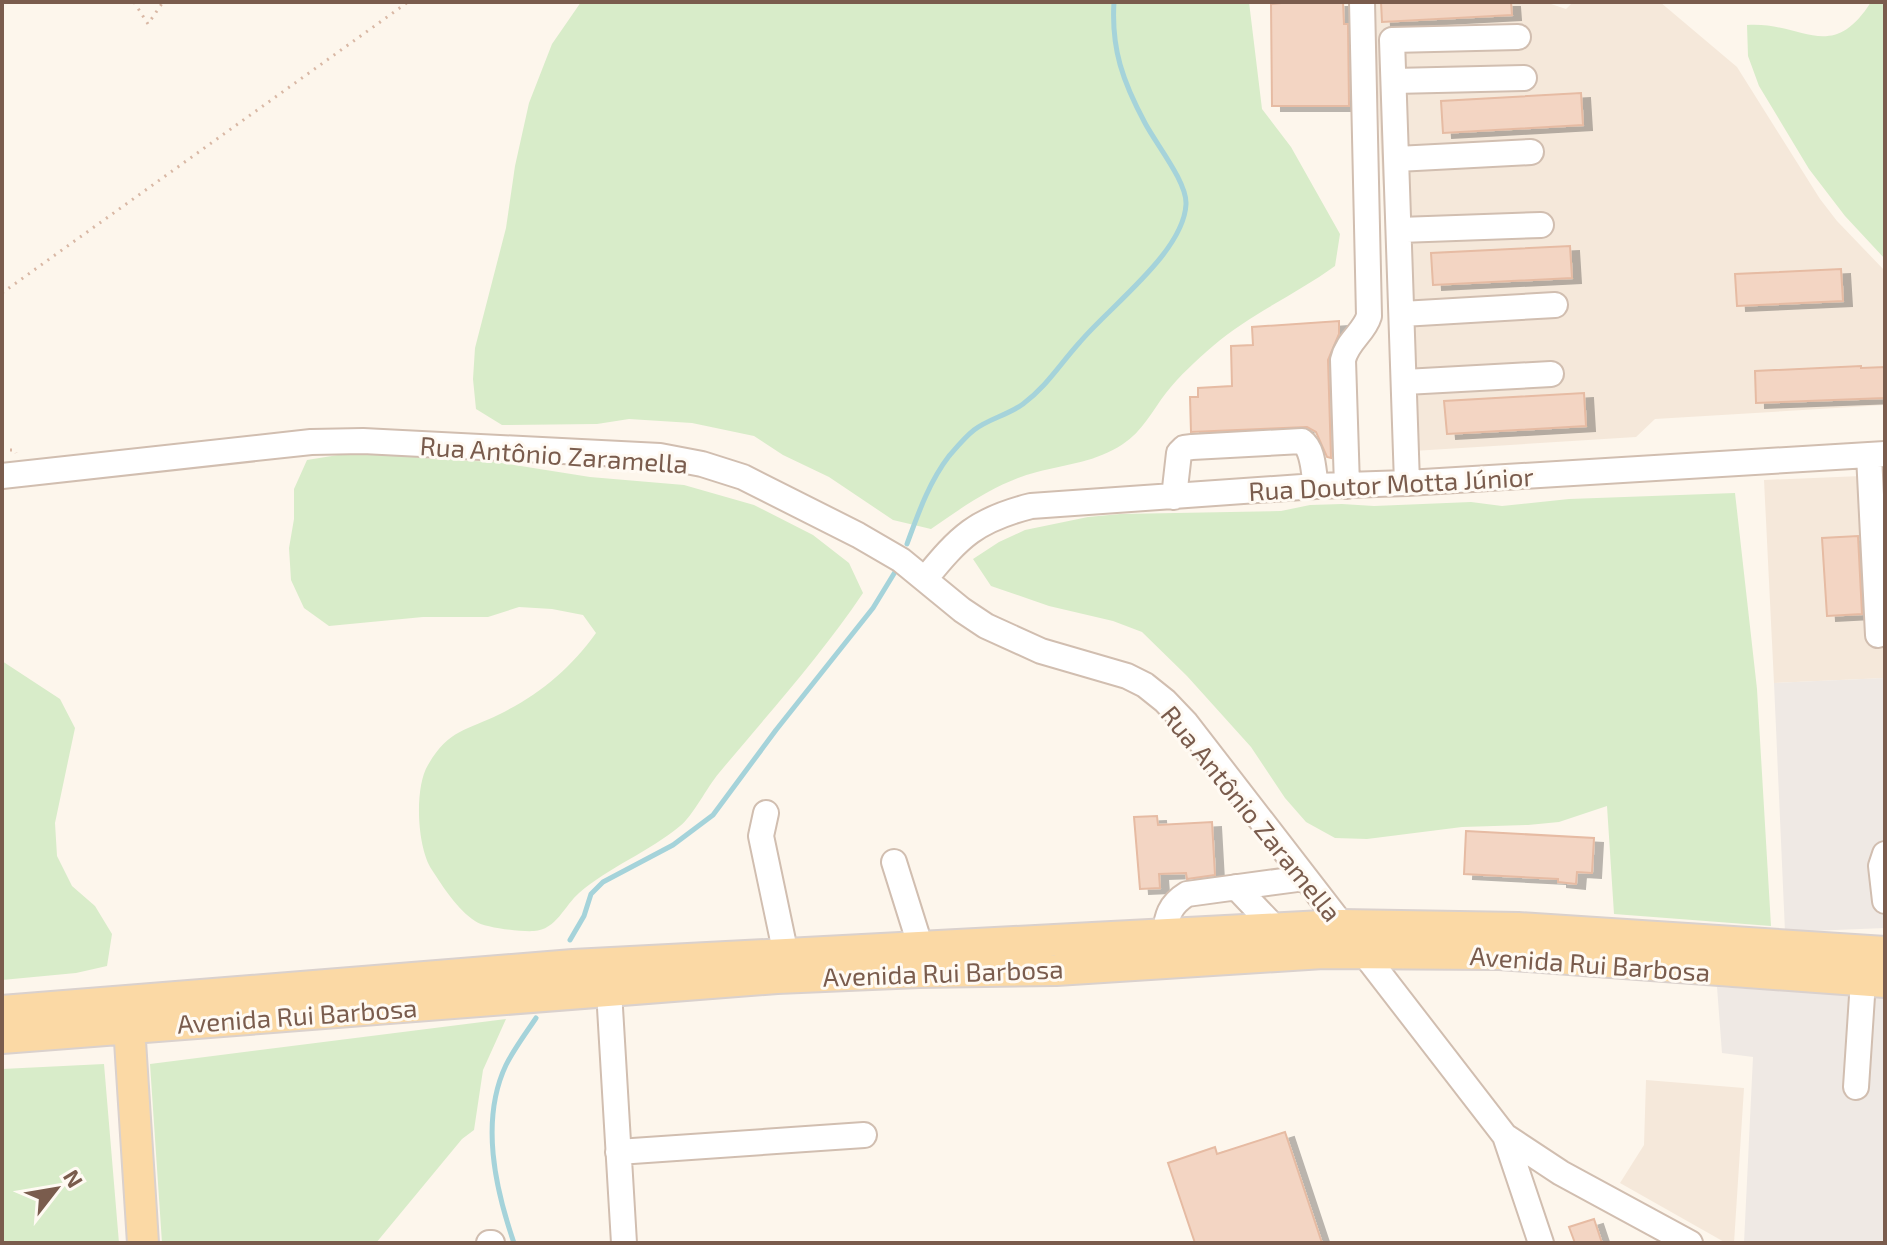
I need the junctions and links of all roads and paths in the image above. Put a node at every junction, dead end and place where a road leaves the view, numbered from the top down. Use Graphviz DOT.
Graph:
graph roads {
  1 [pos="134,2"];
  2 [pos="163,2"];
  3 [pos="408,2"];
  4 [pos="1362,2"];
  5 [pos="1518,37"];
  6 [pos="1524,78"];
  7 [pos="1394,81"];
  8 [pos="1531,152"];
  9 [pos="1397,159"];
  10 [pos="1541,225"];
  11 [pos="1400,230"];
  12 [pos="2,293"];
  13 [pos="1555,305"];
  14 [pos="1402,314"];
  15 [pos="1551,374"];
  16 [pos="1405,382"];
  17 [pos="1877,455"];
  18 [pos="2,476"];
  19 [pos="1407,483"];
  20 [pos="1316,486"];
  21 [pos="1347,486"];
  22 [pos="1174,497"];
  23 [pos="925,579"];
  24 [pos="1878,635"];
  25 [pos="766,813"];
  26 [pos="1885,854"];
  27 [pos="894,862"];
  28 [pos="1305,878"];
  29 [pos="1236,887"];
  30 [pos="1885,901"];
  31 [pos="1342,925"];
  32 [pos="1275,928"];
  33 [pos="1164,936"];
  34 [pos="921,948"];
  35 [pos="1363,952"];
  36 [pos="1885,952"];
  37 [pos="786,955"];
  38 [pos="574,979"];
  39 [pos="1874,982"];
  40 [pos="609,991"];
  41 [pos="2,1011"];
  42 [pos="128,1015"];
  43 [pos="2,1038"];
  44 [pos="1856,1087"];
  45 [pos="864,1135"];
  46 [pos="1505,1136"];
  47 [pos="618,1152"];
  48 [pos="143,1243"];
  49 [pos="624,1243"];
  50 [pos="1541,1243"];
  51 [pos="1690,1243"];
  1 -- 2 [label="path"];
  3 -- 12 [label="path"];
  4 -- 21 [label="street"];
  5 -- 7 [label="street"];
  6 -- 7 [label="street"];
  7 -- 9 [label="street"];
  8 -- 9 [label="street"];
  9 -- 11 [label="street"];
  10 -- 11 [label="street"];
  11 -- 14 [label="street"];
  13 -- 14 [label="street"];
  14 -- 16 [label="street"];
  15 -- 16 [label="street"];
  16 -- 19 [label="street"];
  17 -- 19 [label="street, Rua Doutor Motta Júnior"];
  17 -- 24 [label="street"];
  18 -- 23 [label="street, Rua Antônio Zaramella"];
  19 -- 21 [label="street, Rua Doutor Motta Júnior"];
  20 -- 21 [label="street, Rua Doutor Motta Júnior"];
  20 -- 22 [label="street, Rua Doutor Motta Júnior"];
  20 -- 22 [label="street"];
  22 -- 23 [label="street, Rua Doutor Motta Júnior"];
  23 -- 28 [label="street, Rua Antônio Zaramella"];
  25 -- 37 [label="street"];
  26 -- 30 [label="street"];
  27 -- 34 [label="street"];
  28 -- 29 [label="street"];
  28 -- 31 [label="street, Rua Antônio Zaramella"];
  29 -- 32 [label="street"];
  29 -- 33 [label="street"];
  31 -- 32 [label="main road, Avenida Rui Barbosa"];
  31 -- 35 [label="street, Rua Antônio Zaramella"];
  31 -- 36 [label="main road, Avenida Rui Barbosa"];
  32 -- 33 [label="main road, Avenida Rui Barbosa"];
  33 -- 34 [label="main road, Avenida Rui Barbosa"];
  34 -- 37 [label="main road, Avenida Rui Barbosa"];
  35 -- 39 [label="main road, Avenida Rui Barbosa"];
  35 -- 40 [label="main road, Avenida Rui Barbosa"];
  35 -- 46 [label="street, Rua Antônio Zaramella"];
  37 -- 38 [label="main road, Avenida Rui Barbosa"];
  38 -- 40 [label="main road, Avenida Rui Barbosa"];
  38 -- 42 [label="main road, Avenida Rui Barbosa"];
  39 -- 44 [label="street"];
  40 -- 47 [label="street"];
  41 -- 42 [label="main road, Avenida Rui Barbosa"];
  42 -- 43 [label="main road, Avenida Rui Barbosa"];
  42 -- 48 [label="main road"];
  45 -- 47 [label="street"];
  46 -- 50 [label="street"];
  46 -- 51 [label="street"];
  47 -- 49 [label="street"];
}
